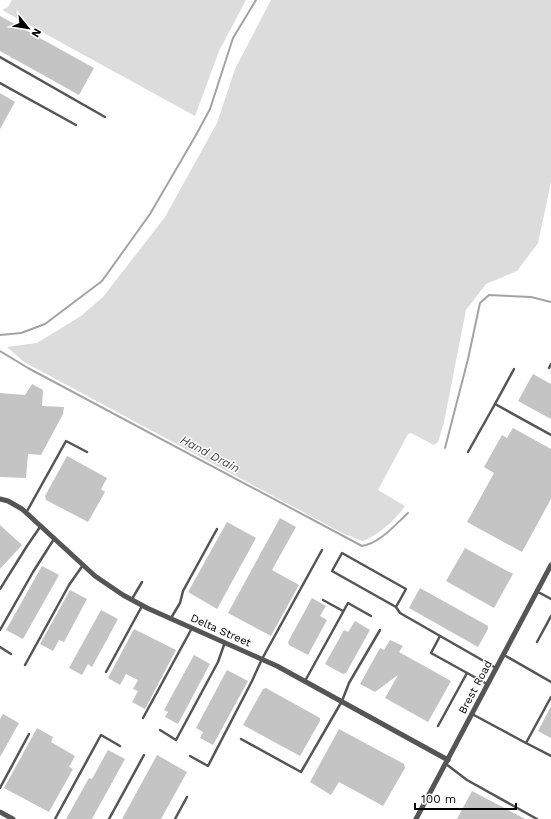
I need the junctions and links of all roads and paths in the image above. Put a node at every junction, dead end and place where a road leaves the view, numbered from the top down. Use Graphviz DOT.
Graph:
graph roads {
  1 [pos="0,57"];
  2 [pos="0,83"];
  3 [pos="105,117"];
  4 [pos="76,125"];
  5 [pos="551,364"];
  6 [pos="549,368"];
  7 [pos="514,369"];
  8 [pos="495,404"];
  9 [pos="551,435"];
  10 [pos="87,452"];
  11 [pos="468,452"];
  12 [pos="0,499"];
  13 [pos="26,513"];
  14 [pos="41,526"];
  15 [pos="217,529"];
  16 [pos="55,539"];
  17 [pos="322,550"];
  18 [pos="83,564"];
  19 [pos="551,565"];
  20 [pos="142,582"];
  21 [pos="0,589"];
  22 [pos="537,591"];
  23 [pos="551,599"];
  24 [pos="132,600"];
  25 [pos="324,600"];
  26 [pos="142,605"];
  27 [pos="396,607"];
  28 [pos="343,611"];
  29 [pos="371,616"];
  30 [pos="551,616"];
  31 [pos="171,618"];
  32 [pos="192,627"];
  33 [pos="0,630"];
  34 [pos="380,630"];
  35 [pos="440,636"];
  36 [pos="225,642"];
  37 [pos="537,642"];
  38 [pos="0,647"];
  39 [pos="11,654"];
  40 [pos="503,655"];
  41 [pos="262,659"];
  42 [pos="25,665"];
  43 [pos="496,668"];
  44 [pos="106,672"];
  45 [pos="467,673"];
  46 [pos="305,681"];
  47 [pos="551,682"];
  48 [pos="488,684"];
  49 [pos="551,697"];
  50 [pos="342,701"];
  51 [pos="472,714"];
  52 [pos="143,718"];
  53 [pos="438,726"];
  54 [pos="160,730"];
  55 [pos="29,734"];
  56 [pos="241,739"];
  57 [pos="526,743"];
  58 [pos="120,746"];
  59 [pos="144,755"];
  60 [pos="190,756"];
  61 [pos="551,756"];
  62 [pos="446,762"];
  63 [pos="0,788"];
  64 [pos="187,797"];
  65 [pos="0,812"];
  66 [pos="13,819"];
  67 [pos="55,819"];
  68 [pos="109,819"];
  69 [pos="175,819"];
  70 [pos="416,819"];
  71 [pos="537,819"];
  1 -- 3 [label="lane"];
  2 -- 4 [label="lane"];
  5 -- 6 [label="lane"];
  7 -- 8 [label="lane"];
  8 -- 9 [label="lane"];
  8 -- 11 [label="lane"];
  10 -- 13 [label="lane"];
  12 -- 13 [label="street, Delta Street"];
  13 -- 14 [label="street, Delta Street"];
  14 -- 16 [label="street, Delta Street"];
  14 -- 21 [label="lane"];
  15 -- 31 [label="lane"];
  16 -- 18 [label="street, Delta Street"];
  16 -- 33 [label="lane"];
  17 -- 41 [label="lane"];
  18 -- 24 [label="street, Delta Street"];
  18 -- 42 [label="lane"];
  19 -- 22 [label="street, Brest Road"];
  20 -- 24 [label="lane"];
  22 -- 23 [label="lane"];
  22 -- 40 [label="street, Brest Road"];
  24 -- 26 [label="street, Delta Street"];
  25 -- 28 [label="lane"];
  26 -- 31 [label="street, Delta Street"];
  26 -- 44 [label="lane"];
  27 -- 27 [label="lane"];
  27 -- 35 [label="lane"];
  28 -- 29 [label="lane"];
  28 -- 46 [label="lane"];
  30 -- 37 [label="lane"];
  31 -- 32 [label="street, Delta Street"];
  32 -- 36 [label="street, Delta Street"];
  32 -- 52 [label="lane"];
  34 -- 50 [label="lane"];
  35 -- 43 [label="lane"];
  35 -- 45 [label="lane"];
  36 -- 41 [label="street, Delta Street"];
  36 -- 54 [label="lane"];
  38 -- 39 [label="lane"];
  40 -- 43 [label="street, Brest Road"];
  40 -- 47 [label="lane"];
  41 -- 46 [label="street, Delta Street"];
  41 -- 60 [label="lane"];
  43 -- 48 [label="street, Brest Road"];
  45 -- 48 [label="lane"];
  45 -- 53 [label="lane"];
  46 -- 50 [label="street, Delta Street"];
  48 -- 51 [label="street, Brest Road"];
  49 -- 57 [label="lane"];
  50 -- 56 [label="lane"];
  50 -- 62 [label="street, Delta Street"];
  51 -- 57 [label="lane"];
  51 -- 62 [label="street, Brest Road"];
  55 -- 63 [label="lane"];
  57 -- 61 [label="lane"];
  58 -- 67 [label="lane"];
  59 -- 68 [label="lane"];
  62 -- 70 [label="street, Brest Road"];
  62 -- 71 [label="lane"];
  64 -- 69 [label="lane"];
  65 -- 66 [label="street"];
}
